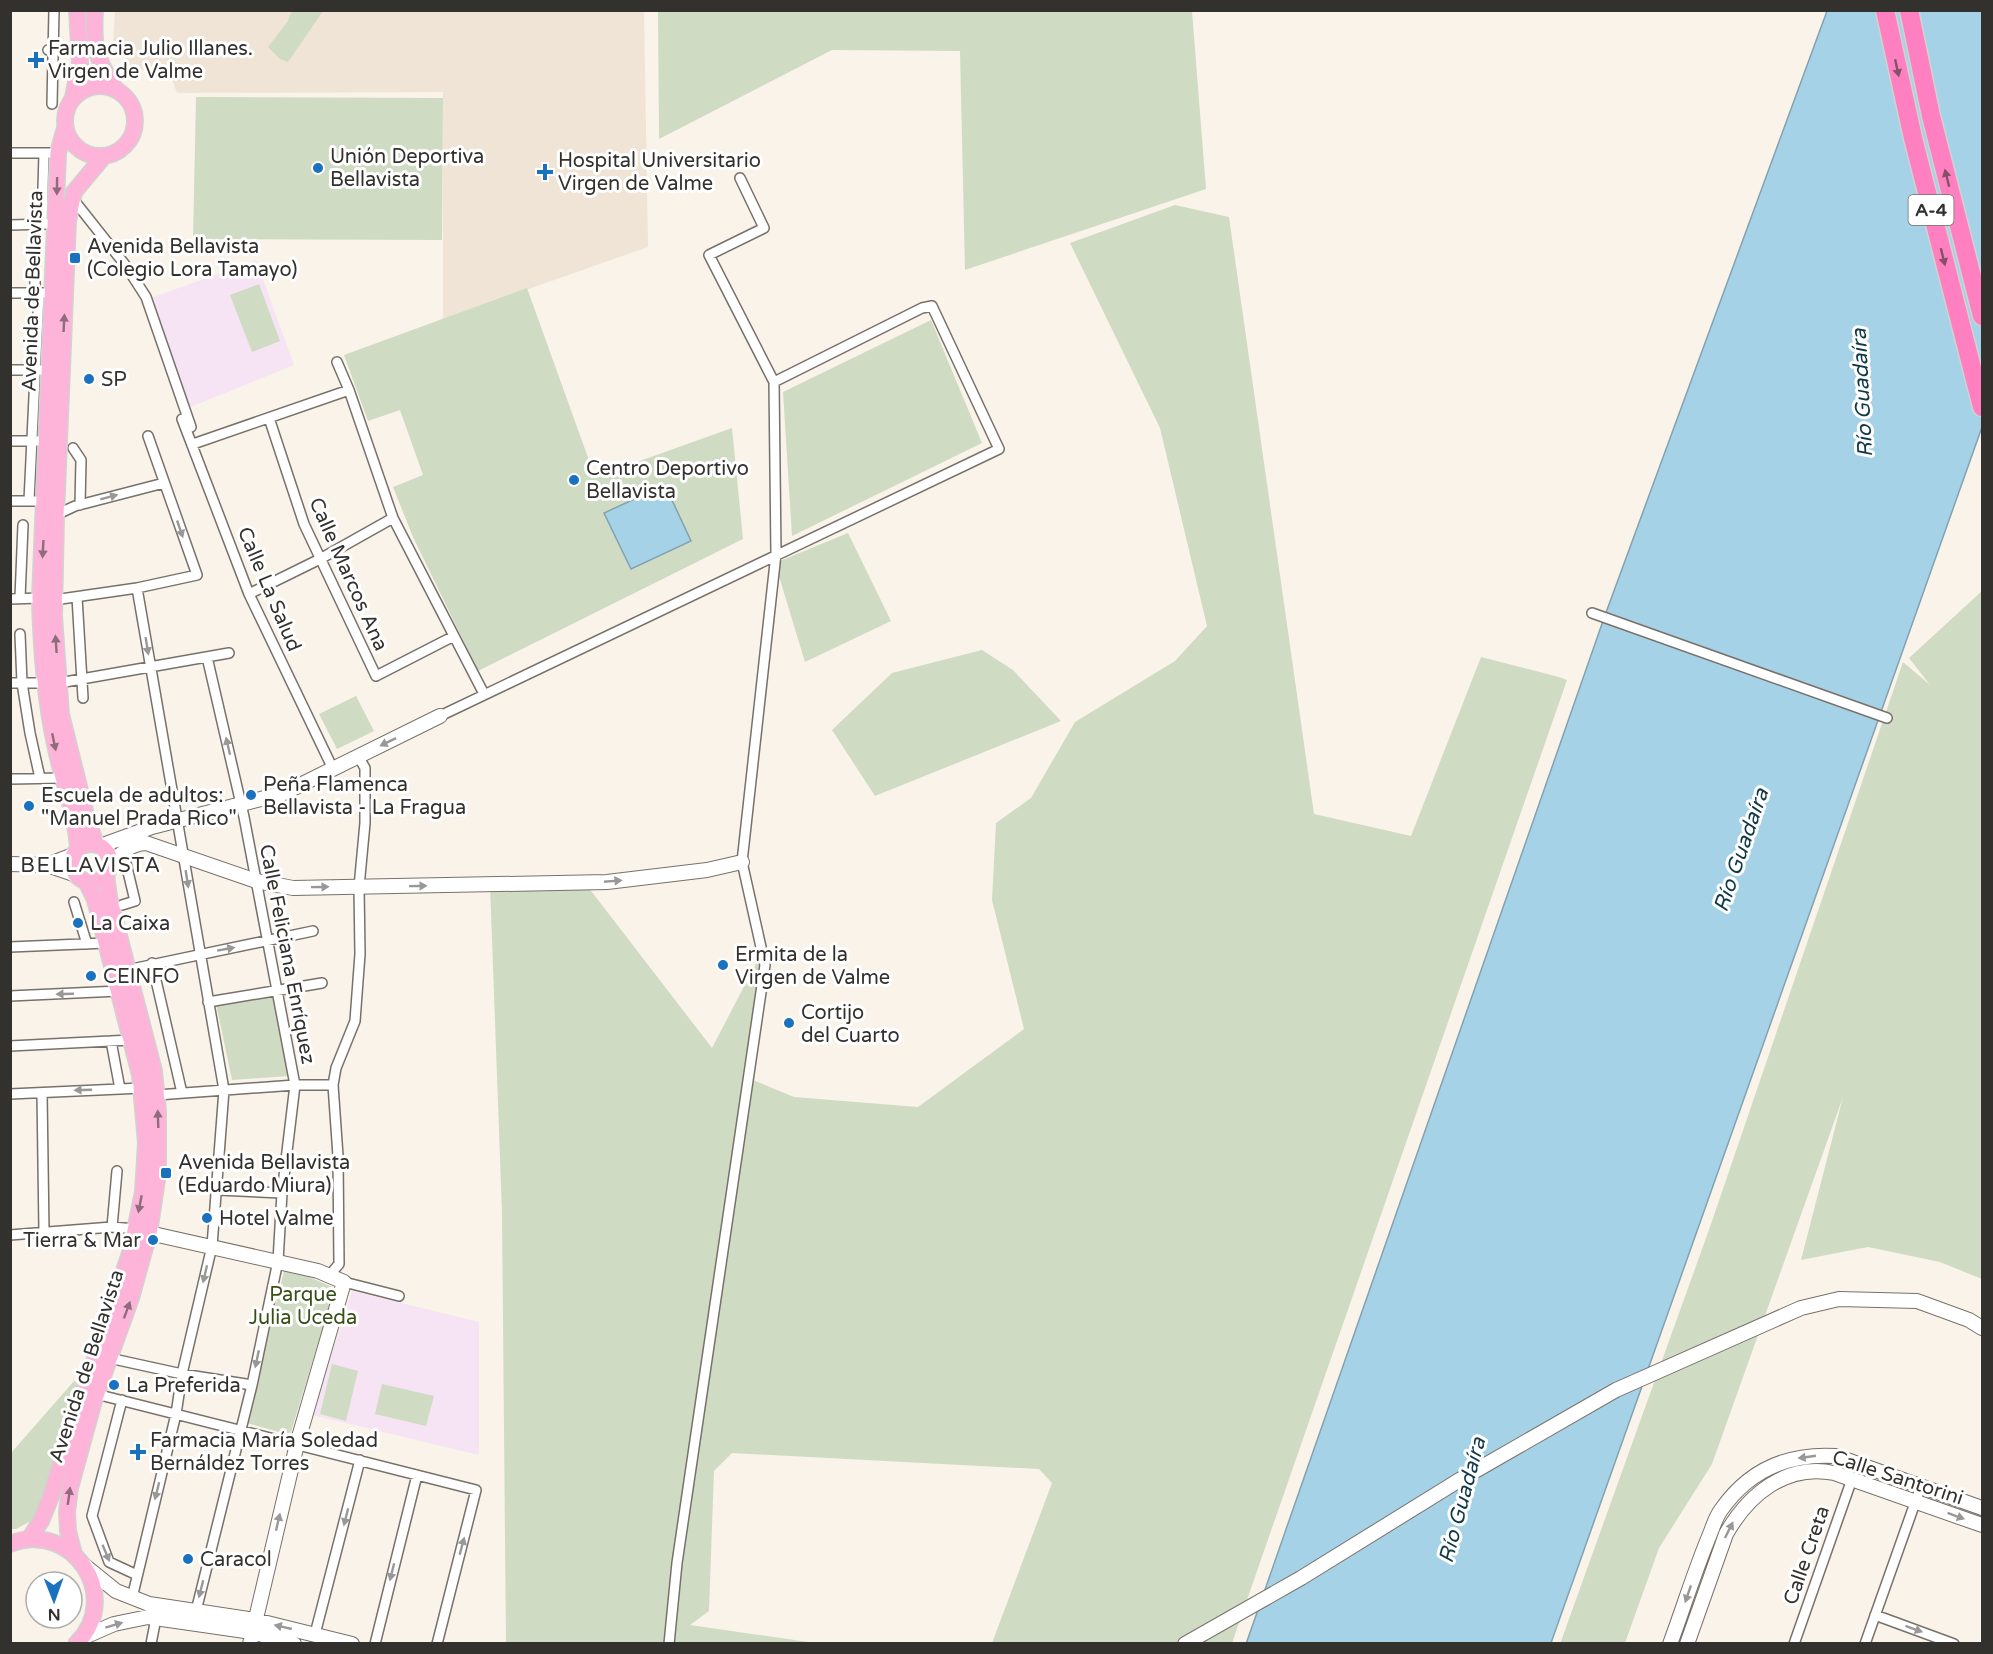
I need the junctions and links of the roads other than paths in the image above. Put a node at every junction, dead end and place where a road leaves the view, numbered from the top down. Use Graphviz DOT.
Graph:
graph roads {
  1 [pos="54,10"];
  2 [pos="95,10"];
  3 [pos="1885,10"];
  4 [pos="1909,10"];
  5 [pos="75,11"];
  6 [pos="50,50"];
  7 [pos="80,51"];
  8 [pos="115,88"];
  9 [pos="73,97"];
  10 [pos="52,104"];
  11 [pos="65,128"];
  12 [pos="10,153"];
  13 [pos="51,153"];
  14 [pos="104,156"];
  15 [pos="740,178"];
  16 [pos="73,200"];
  17 [pos="49,224"];
  18 [pos="10,225"];
  19 [pos="35,264"];
  20 [pos="10,293"];
  21 [pos="42,293"];
  22 [pos="1983,316"];
  23 [pos="337,362"];
  24 [pos="10,370"];
  25 [pos="43,370"];
  26 [pos="774,382"];
  27 [pos="349,390"];
  28 [pos="1983,407"];
  29 [pos="269,418"];
  30 [pos="182,419"];
  31 [pos="148,436"];
  32 [pos="10,441"];
  33 [pos="40,441"];
  34 [pos="195,444"];
  35 [pos="73,448"];
  36 [pos="164,483"];
  37 [pos="10,501"];
  38 [pos="29,501"];
  39 [pos="45,501"];
  40 [pos="80,505"];
  41 [pos="56,515"];
  42 [pos="393,518"];
  43 [pos="22,525"];
  44 [pos="776,554"];
  45 [pos="320,559"];
  46 [pos="137,588"];
  47 [pos="249,594"];
  48 [pos="77,597"];
  49 [pos="15,598"];
  50 [pos="47,599"];
  51 [pos="1592,613"];
  52 [pos="20,634"];
  53 [pos="454,636"];
  54 [pos="229,653"];
  55 [pos="207,657"];
  56 [pos="150,666"];
  57 [pos="80,678"];
  58 [pos="10,683"];
  59 [pos="22,683"];
  60 [pos="52,683"];
  61 [pos="484,694"];
  62 [pos="83,698"];
  63 [pos="440,716"];
  64 [pos="1884,716"];
  65 [pos="358,756"];
  66 [pos="333,769"];
  67 [pos="40,778"];
  68 [pos="62,778"];
  69 [pos="10,779"];
  70 [pos="242,803"];
  71 [pos="176,822"];
  72 [pos="98,845"];
  73 [pos="123,851"];
  74 [pos="76,852"];
  75 [pos="183,857"];
  76 [pos="742,861"];
  77 [pos="10,864"];
  78 [pos="47,865"];
  79 [pos="108,870"];
  80 [pos="81,878"];
  81 [pos="256,880"];
  82 [pos="359,887"];
  83 [pos="74,902"];
  84 [pos="122,905"];
  85 [pos="313,931"];
  86 [pos="268,941"];
  87 [pos="106,943"];
  88 [pos="87,944"];
  89 [pos="10,947"];
  90 [pos="199,954"];
  91 [pos="152,963"];
  92 [pos="128,970"];
  93 [pos="322,983"];
  94 [pos="278,990"];
  95 [pos="119,991"];
  96 [pos="10,996"];
  97 [pos="208,1002"];
  98 [pos="131,1040"];
  99 [pos="111,1041"];
  100 [pos="10,1046"];
  101 [pos="295,1085"];
  102 [pos="333,1085"];
  103 [pos="142,1088"];
  104 [pos="120,1089"];
  105 [pos="224,1090"];
  106 [pos="42,1093"];
  107 [pos="182,1093"];
  108 [pos="10,1094"];
  109 [pos="157,1095"];
  110 [pos="117,1172"];
  111 [pos="218,1190"];
  112 [pos="282,1193"];
  113 [pos="112,1227"];
  114 [pos="142,1231"];
  115 [pos="44,1232"];
  116 [pos="10,1235"];
  117 [pos="212,1246"];
  118 [pos="278,1261"];
  119 [pos="323,1273"];
  120 [pos="344,1282"];
  121 [pos="399,1296"];
  122 [pos="1983,1328"];
  123 [pos="109,1358"];
  124 [pos="182,1374"];
  125 [pos="252,1385"];
  126 [pos="96,1394"];
  127 [pos="122,1400"];
  128 [pos="176,1414"];
  129 [pos="240,1429"];
  130 [pos="297,1444"];
  131 [pos="360,1460"];
  132 [pos="417,1475"];
  133 [pos="1852,1479"];
  134 [pos="1921,1486"];
  135 [pos="1915,1501"];
  136 [pos="1983,1509"];
  137 [pos="1983,1526"];
  138 [pos="16,1542"];
  139 [pos="74,1554"];
  140 [pos="85,1566"];
  141 [pos="137,1575"];
  142 [pos="132,1598"];
  143 [pos="196,1611"];
  144 [pos="1875,1615"];
  145 [pos="156,1618"];
  146 [pos="252,1632"];
  147 [pos="315,1634"];
  148 [pos="79,1641"];
  149 [pos="1940,1641"];
  150 [pos="151,1644"];
  151 [pos="294,1644"];
  152 [pos="352,1644"];
  153 [pos="375,1644"];
  154 [pos="436,1644"];
  155 [pos="669,1644"];
  156 [pos="1185,1644"];
  157 [pos="1670,1644"];
  158 [pos="1687,1644"];
  159 [pos="1794,1644"];
  160 [pos="1864,1644"];
  161 [pos="1954,1644"];
  1 -- 6 [label="street"];
  2 -- 8 [label="main road"];
  3 -- 28 [label="highway, A-4, one-way"];
  22 -- 4 [label="highway, A-4, one-way"];
  5 -- 7 [label="main road"];
  6 -- 7 [label="street"];
  6 -- 10 [label="street"];
  7 -- 9 [label="main road"];
  8 -- 9 [label="main road"];
  8 -- 14 [label="main road"];
  9 -- 11 [label="main road"];
  11 -- 13 [label="main road, Avenida de Bellavista"];
  11 -- 14 [label="main road"];
  12 -- 13 [label="street"];
  13 -- 17 [label="main road, Avenida de Bellavista"];
  14 -- 16 [label="main road, Avenida de Bellavista"];
  15 -- 26 [label="street"];
  16 -- 34 [label="street, Calle La Salud"];
  41 -- 16 [label="main road, Avenida de Bellavista, one-way"];
  17 -- 18 [label="street"];
  17 -- 21 [label="main road, Avenida de Bellavista"];
  19 -- 21 [label="street"];
  20 -- 21 [label="street"];
  21 -- 25 [label="main road, Avenida de Bellavista"];
  23 -- 27 [label="street"];
  24 -- 25 [label="street"];
  25 -- 33 [label="main road, Avenida de Bellavista"];
  26 -- 44 [label="street"];
  26 -- 44 [label="street"];
  27 -- 29 [label="street"];
  27 -- 42 [label="street"];
  29 -- 34 [label="street"];
  29 -- 45 [label="street, Calle Marcos Ana"];
  30 -- 34 [label="street, Calle La Salud"];
  31 -- 36 [label="street"];
  32 -- 33 [label="street"];
  33 -- 38 [label="street, Avenida de Bellavista"];
  33 -- 39 [label="main road, Avenida de Bellavista"];
  34 -- 47 [label="street, Calle La Salud"];
  35 -- 40 [label="street"];
  40 -- 36 [label="street, one-way"];
  36 -- 46 [label="street, one-way"];
  37 -- 38 [label="street"];
  38 -- 39 [label="street"];
  39 -- 50 [label="main road, Avenida de Bellavista, one-way"];
  40 -- 41 [label="street"];
  41 -- 50 [label="main road, Avenida de Bellavista"];
  42 -- 45 [label="street"];
  42 -- 53 [label="street"];
  43 -- 49 [label="street"];
  44 -- 61 [label="street"];
  44 -- 76 [label="street"];
  45 -- 47 [label="street"];
  45 -- 53 [label="street, Calle Marcos Ana"];
  46 -- 48 [label="street"];
  46 -- 56 [label="street, one-way"];
  47 -- 66 [label="street, Calle La Salud"];
  48 -- 50 [label="street"];
  48 -- 57 [label="street"];
  49 -- 50 [label="street"];
  50 -- 60 [label="main road, Avenida de Bellavista"];
  51 -- 64 [label="street"];
  52 -- 59 [label="street"];
  53 -- 61 [label="street"];
  54 -- 55 [label="street"];
  55 -- 56 [label="street"];
  70 -- 55 [label="street, Calle Feliciana Enríquez, one-way"];
  56 -- 57 [label="street"];
  56 -- 71 [label="street"];
  57 -- 60 [label="street"];
  57 -- 62 [label="street"];
  58 -- 59 [label="street"];
  59 -- 60 [label="street"];
  59 -- 67 [label="street"];
  60 -- 68 [label="main road, Avenida de Bellavista, one-way"];
  60 -- 72 [label="main road, Avenida de Bellavista"];
  61 -- 63 [label="street"];
  63 -- 65 [label="street, one-way"];
  65 -- 66 [label="street"];
  65 -- 82 [label="street"];
  66 -- 70 [label="street"];
  67 -- 68 [label="street"];
  67 -- 69 [label="street"];
  68 -- 74 [label="main road, Avenida de Bellavista"];
  70 -- 71 [label="street"];
  70 -- 81 [label="street, Calle Feliciana Enríquez"];
  71 -- 72 [label="street"];
  71 -- 75 [label="street"];
  72 -- 74 [label="main road"];
  72 -- 79 [label="main road"];
  73 -- 75 [label="street"];
  73 -- 79 [label="street"];
  73 -- 84 [label="street"];
  74 -- 78 [label="street"];
  74 -- 80 [label="main road"];
  75 -- 81 [label="street"];
  75 -- 90 [label="street, one-way"];
  82 -- 76 [label="street, one-way"];
  76 -- 155 [label="street"];
  77 -- 78 [label="street"];
  78 -- 80 [label="street"];
  79 -- 80 [label="main road"];
  79 -- 92 [label="main road, Avenida de Bellavista"];
  80 -- 87 [label="main road, Avenida de Bellavista"];
  81 -- 82 [label="street, one-way"];
  81 -- 86 [label="street, Calle Feliciana Enríquez"];
  82 -- 102 [label="street"];
  83 -- 88 [label="street"];
  85 -- 86 [label="street"];
  90 -- 86 [label="street, one-way"];
  86 -- 94 [label="street, Calle Feliciana Enríquez"];
  87 -- 88 [label="street"];
  87 -- 95 [label="main road, Avenida de Bellavista"];
  88 -- 89 [label="street"];
  90 -- 91 [label="street"];
  90 -- 97 [label="street"];
  91 -- 92 [label="street"];
  91 -- 107 [label="street"];
  92 -- 109 [label="main road, Avenida de Bellavista"];
  93 -- 94 [label="street"];
  94 -- 97 [label="street"];
  94 -- 101 [label="street, Calle Feliciana Enríquez"];
  95 -- 96 [label="street, one-way"];
  95 -- 98 [label="main road, Avenida de Bellavista"];
  97 -- 105 [label="street"];
  98 -- 99 [label="street"];
  98 -- 103 [label="main road, Avenida de Bellavista"];
  99 -- 100 [label="street"];
  99 -- 104 [label="street"];
  101 -- 102 [label="street"];
  101 -- 105 [label="street"];
  101 -- 112 [label="street, Calle Feliciana Enríquez"];
  102 -- 119 [label="street"];
  103 -- 104 [label="street"];
  103 -- 114 [label="main road, Avenida de Bellavista, one-way"];
  104 -- 106 [label="street, one-way"];
  105 -- 107 [label="street"];
  105 -- 111 [label="street"];
  106 -- 108 [label="street"];
  106 -- 115 [label="street"];
  107 -- 109 [label="street"];
  114 -- 109 [label="main road, Avenida de Bellavista, one-way"];
  110 -- 113 [label="street"];
  111 -- 112 [label="street"];
  111 -- 117 [label="street"];
  112 -- 118 [label="street, Calle Feliciana Enríquez"];
  113 -- 114 [label="street"];
  113 -- 115 [label="street"];
  114 -- 117 [label="street"];
  123 -- 114 [label="main road, Avenida de Bellavista, one-way"];
  114 -- 138 [label="main road, Avenida de Bellavista"];
  115 -- 116 [label="street"];
  117 -- 118 [label="street"];
  117 -- 124 [label="street, one-way"];
  118 -- 119 [label="street"];
  118 -- 125 [label="street, Calle Feliciana Enríquez, one-way"];
  119 -- 120 [label="street"];
  120 -- 121 [label="street"];
  120 -- 130 [label="street"];
  122 -- 156 [label="street"];
  123 -- 124 [label="street"];
  123 -- 126 [label="main road, Avenida de Bellavista"];
  124 -- 125 [label="street"];
  124 -- 128 [label="street"];
  125 -- 129 [label="street, Calle Feliciana Enríquez"];
  126 -- 127 [label="street"];
  139 -- 126 [label="main road, Avenida de Bellavista, one-way"];
  127 -- 128 [label="street"];
  127 -- 141 [label="street, one-way"];
  128 -- 129 [label="street"];
  128 -- 141 [label="street, one-way"];
  129 -- 130 [label="street"];
  129 -- 143 [label="street, Calle Feliciana Enríquez, one-way"];
  130 -- 131 [label="street"];
  146 -- 130 [label="street, one-way"];
  131 -- 132 [label="street"];
  131 -- 147 [label="street, one-way"];
  132 -- 153 [label="street, one-way"];
  154 -- 132 [label="street, one-way"];
  133 -- 135 [label="street, Calle Santorini"];
  158 -- 133 [label="street, Calle Santorini, one-way"];
  133 -- 159 [label="street, Calle Creta"];
  134 -- 135 [label="street"];
  134 -- 136 [label="street, Calle Santorini"];
  134 -- 157 [label="street, Calle Santorini, one-way"];
  135 -- 137 [label="street, Calle Santorini, one-way"];
  135 -- 144 [label="street"];
  138 -- 139 [label="main road"];
  139 -- 140 [label="main road"];
  140 -- 142 [label="street"];
  140 -- 148 [label="main road"];
  141 -- 142 [label="street"];
  142 -- 143 [label="street"];
  143 -- 146 [label="street"];
  144 -- 149 [label="street, one-way"];
  144 -- 160 [label="street"];
  145 -- 146 [label="street"];
  148 -- 145 [label="street, one-way"];
  145 -- 150 [label="street"];
  147 -- 146 [label="street, one-way"];
  146 -- 151 [label="street"];
  147 -- 152 [label="street"];
  149 -- 161 [label="street"];
}
